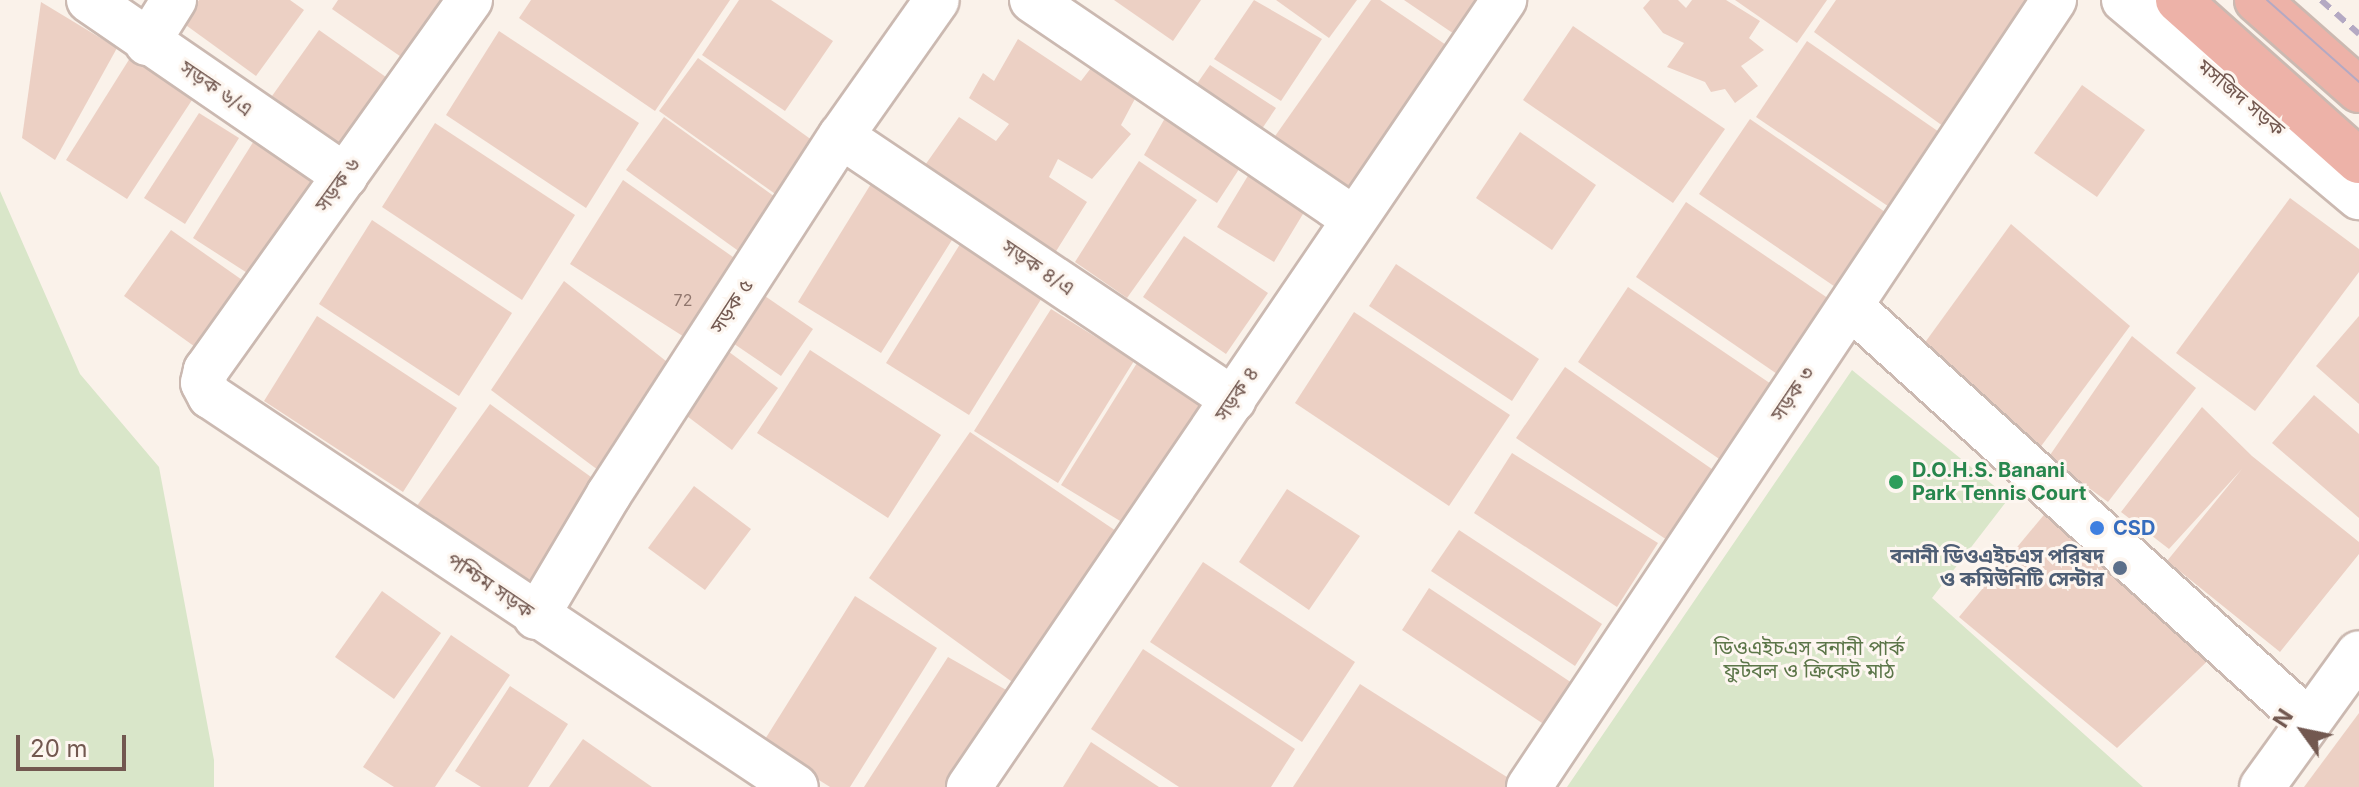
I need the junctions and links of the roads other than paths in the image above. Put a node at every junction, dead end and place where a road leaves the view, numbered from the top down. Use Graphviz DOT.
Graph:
graph roads {
  1 [pos="89,0"];
  2 [pos="174,0"];
  3 [pos="470,0"];
  4 [pos="937,0"];
  5 [pos="1032,0"];
  6 [pos="1504,0"];
  7 [pos="2054,0"];
  8 [pos="2124,0"];
  9 [pos="2178,0"];
  10 [pos="2257,0"];
  11 [pos="147,43"];
  12 [pos="2359,90"];
  13 [pos="841,136"];
  14 [pos="2359,161"];
  15 [pos="345,176"];
  16 [pos="2359,197"];
  17 [pos="1354,219"];
  18 [pos="1851,307"];
  19 [pos="206,370"];
  20 [pos="1234,400"];
  21 [pos="536,617"];
  22 [pos="2359,653"];
  23 [pos="2308,721"];
  24 [pos="796,787"];
  25 [pos="969,787"];
  26 [pos="1529,787"];
  27 [pos="2262,787"];
  1 -- 11 [label="street, সড়ক ৬/এ"];
  2 -- 11 [label="street"];
  3 -- 15 [label="street, সড়ক ৬"];
  4 -- 13 [label="street, সড়ক ৫"];
  5 -- 17 [label="street"];
  6 -- 17 [label="street, সড়ক ৪"];
  7 -- 18 [label="street, সড়ক ৩"];
  8 -- 16 [label="street, মসজিদ সড়ক"];
  9 -- 14 [label="highway"];
  10 -- 12 [label="highway"];
  11 -- 15 [label="street, সড়ক ৬/এ"];
  13 -- 20 [label="street, সড়ক ৪/এ"];
  13 -- 21 [label="street, সড়ক ৫"];
  15 -- 19 [label="street, সড়ক ৬"];
  17 -- 20 [label="street, সড়ক ৪"];
  18 -- 23 [label="street"];
  18 -- 26 [label="street, সড়ক ৩"];
  19 -- 21 [label="street, পশ্চিম সড়ক"];
  20 -- 25 [label="street, সড়ক ৪"];
  21 -- 24 [label="street, পশ্চিম সড়ক"];
  22 -- 23 [label="street"];
  23 -- 27 [label="street"];
}
